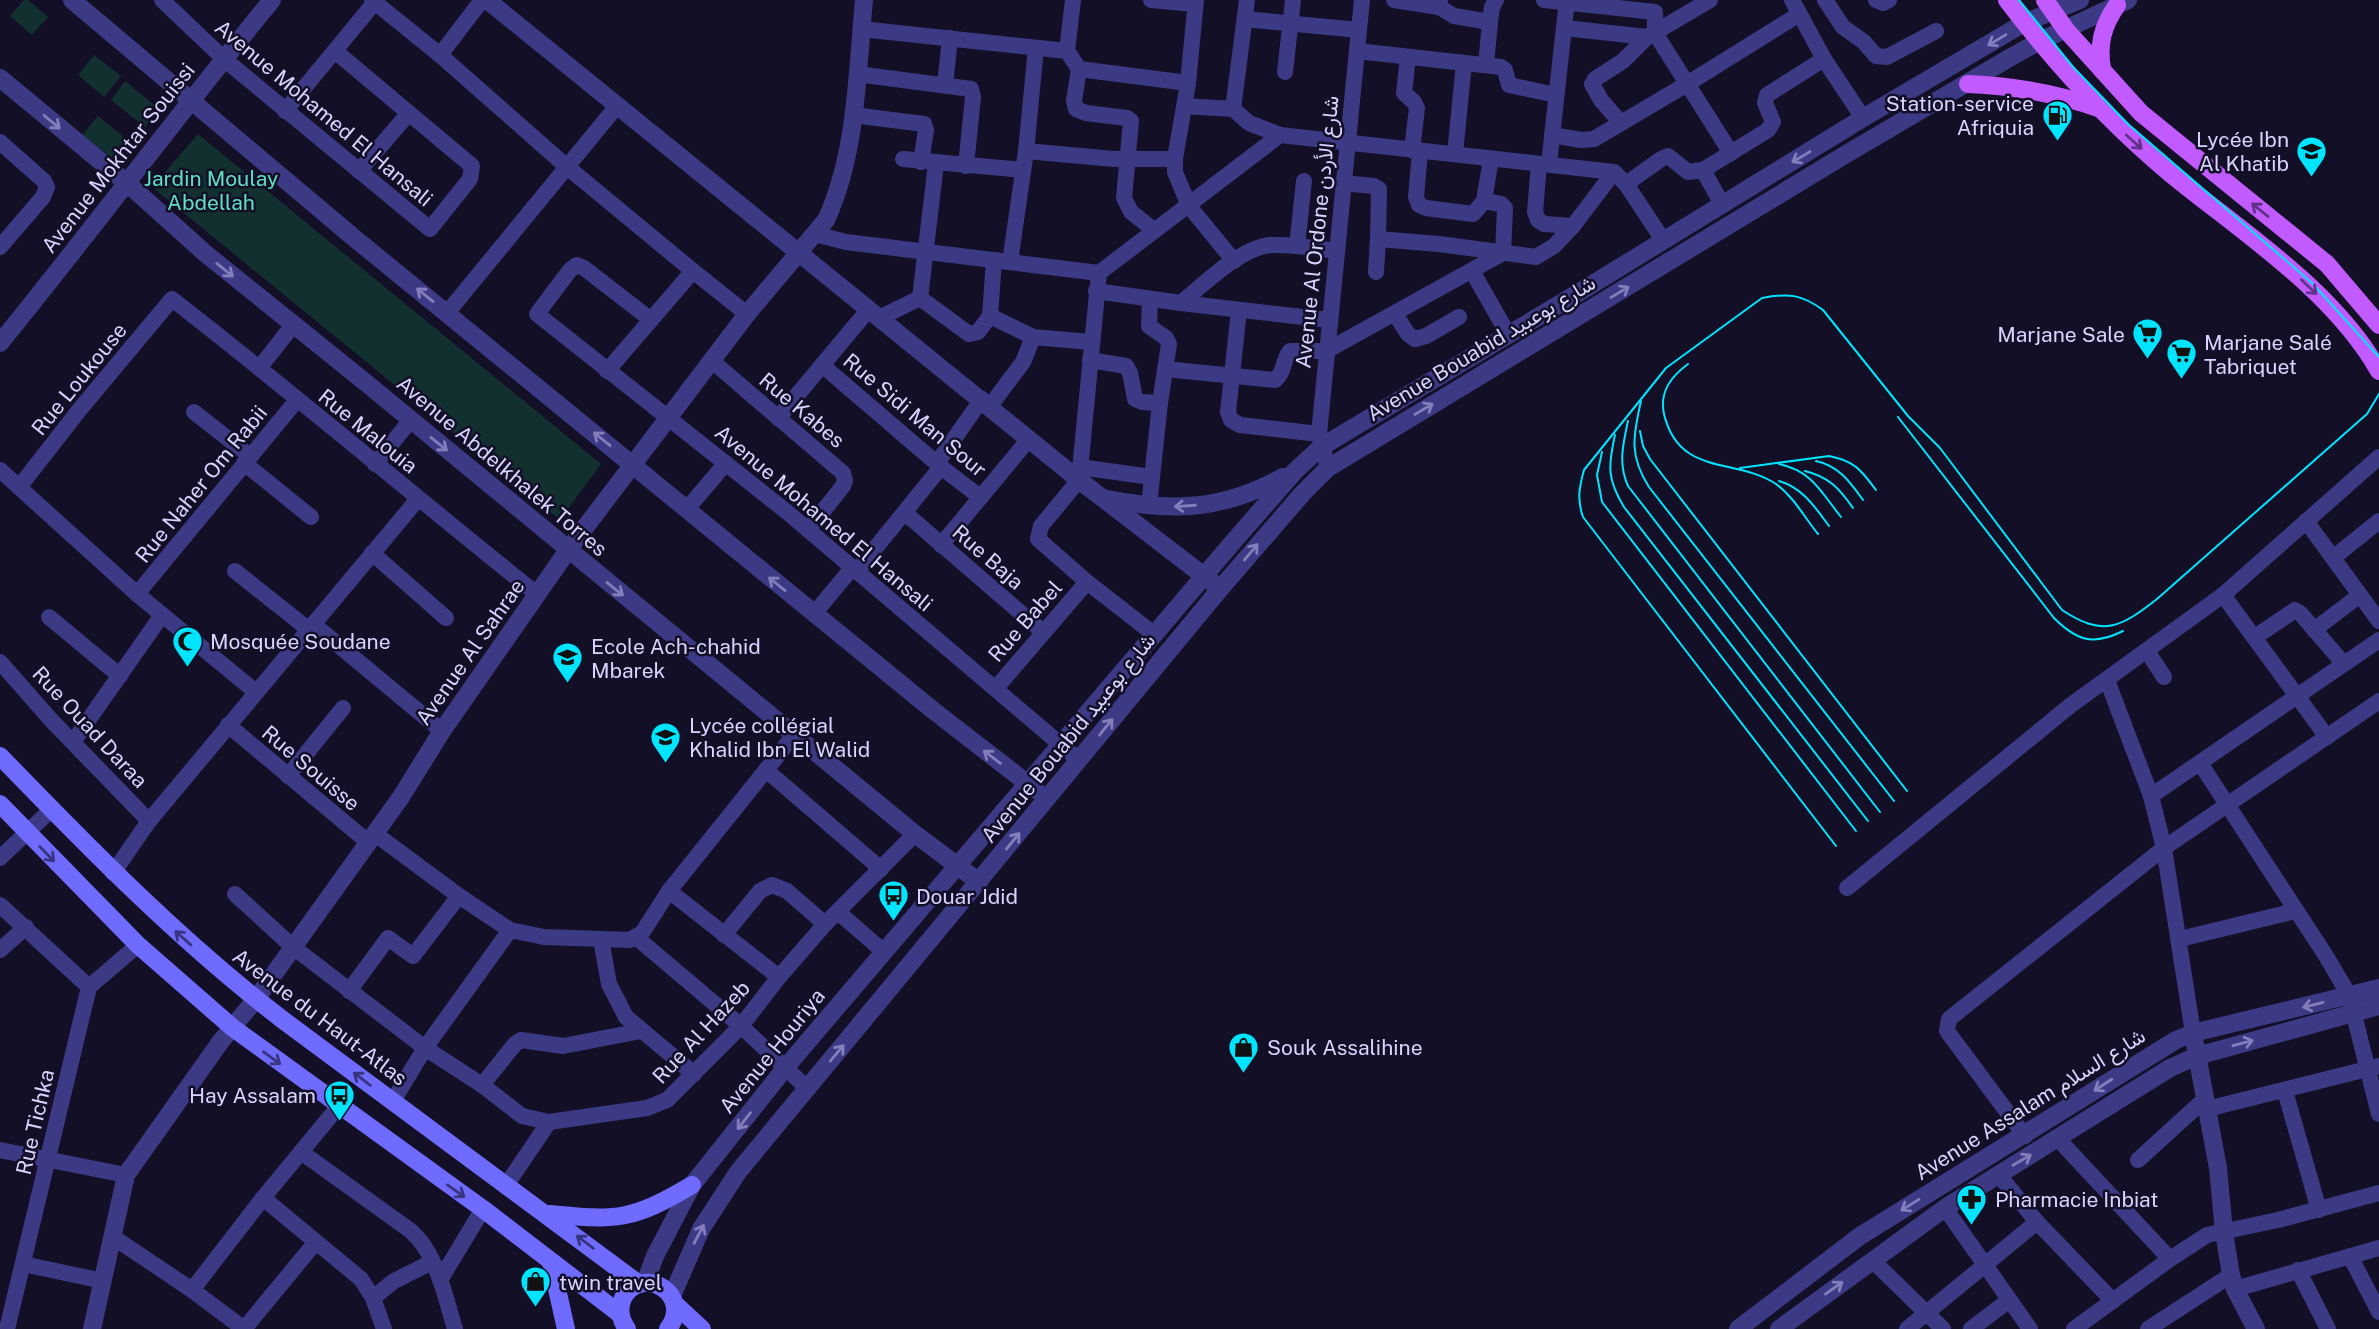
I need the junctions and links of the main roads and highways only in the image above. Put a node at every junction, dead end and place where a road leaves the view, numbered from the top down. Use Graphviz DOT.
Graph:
graph roads {
  1 [pos="2007,0"];
  2 [pos="2122,2"];
  3 [pos="2049,6"];
  4 [pos="2102,70"];
  5 [pos="1968,84"];
  6 [pos="2103,110"];
  7 [pos="2379,325"];
  8 [pos="2379,371"];
  9 [pos="0,756"];
  10 [pos="0,804"];
  11 [pos="692,1185"];
  12 [pos="547,1214"];
  13 [pos="551,1262"];
  14 [pos="642,1283"];
  15 [pos="673,1300"];
  16 [pos="624,1322"];
  17 [pos="566,1329"];
  18 [pos="668,1329"];
  19 [pos="702,1329"];
  1 -- 6 [label="main road"];
  2 -- 4 [label="main road"];
  3 -- 4 [label="main road"];
  7 -- 4 [label="main road, one-way"];
  5 -- 6 [label="main road"];
  6 -- 8 [label="main road, one-way"];
  12 -- 9 [label="main road, Avenue du Haut-Atlas, one-way"];
  10 -- 13 [label="main road, one-way"];
  11 -- 12 [label="main road"];
  14 -- 12 [label="main road, Avenue du Haut-Atlas, one-way"];
  13 -- 16 [label="main road"];
  13 -- 17 [label="main road"];
  14 -- 15 [label="main road, Avenue du Haut-Atlas"];
  14 -- 16 [label="main road"];
  15 -- 18 [label="main road"];
  15 -- 19 [label="main road, Avenue du Haut-Atlas"];
}
